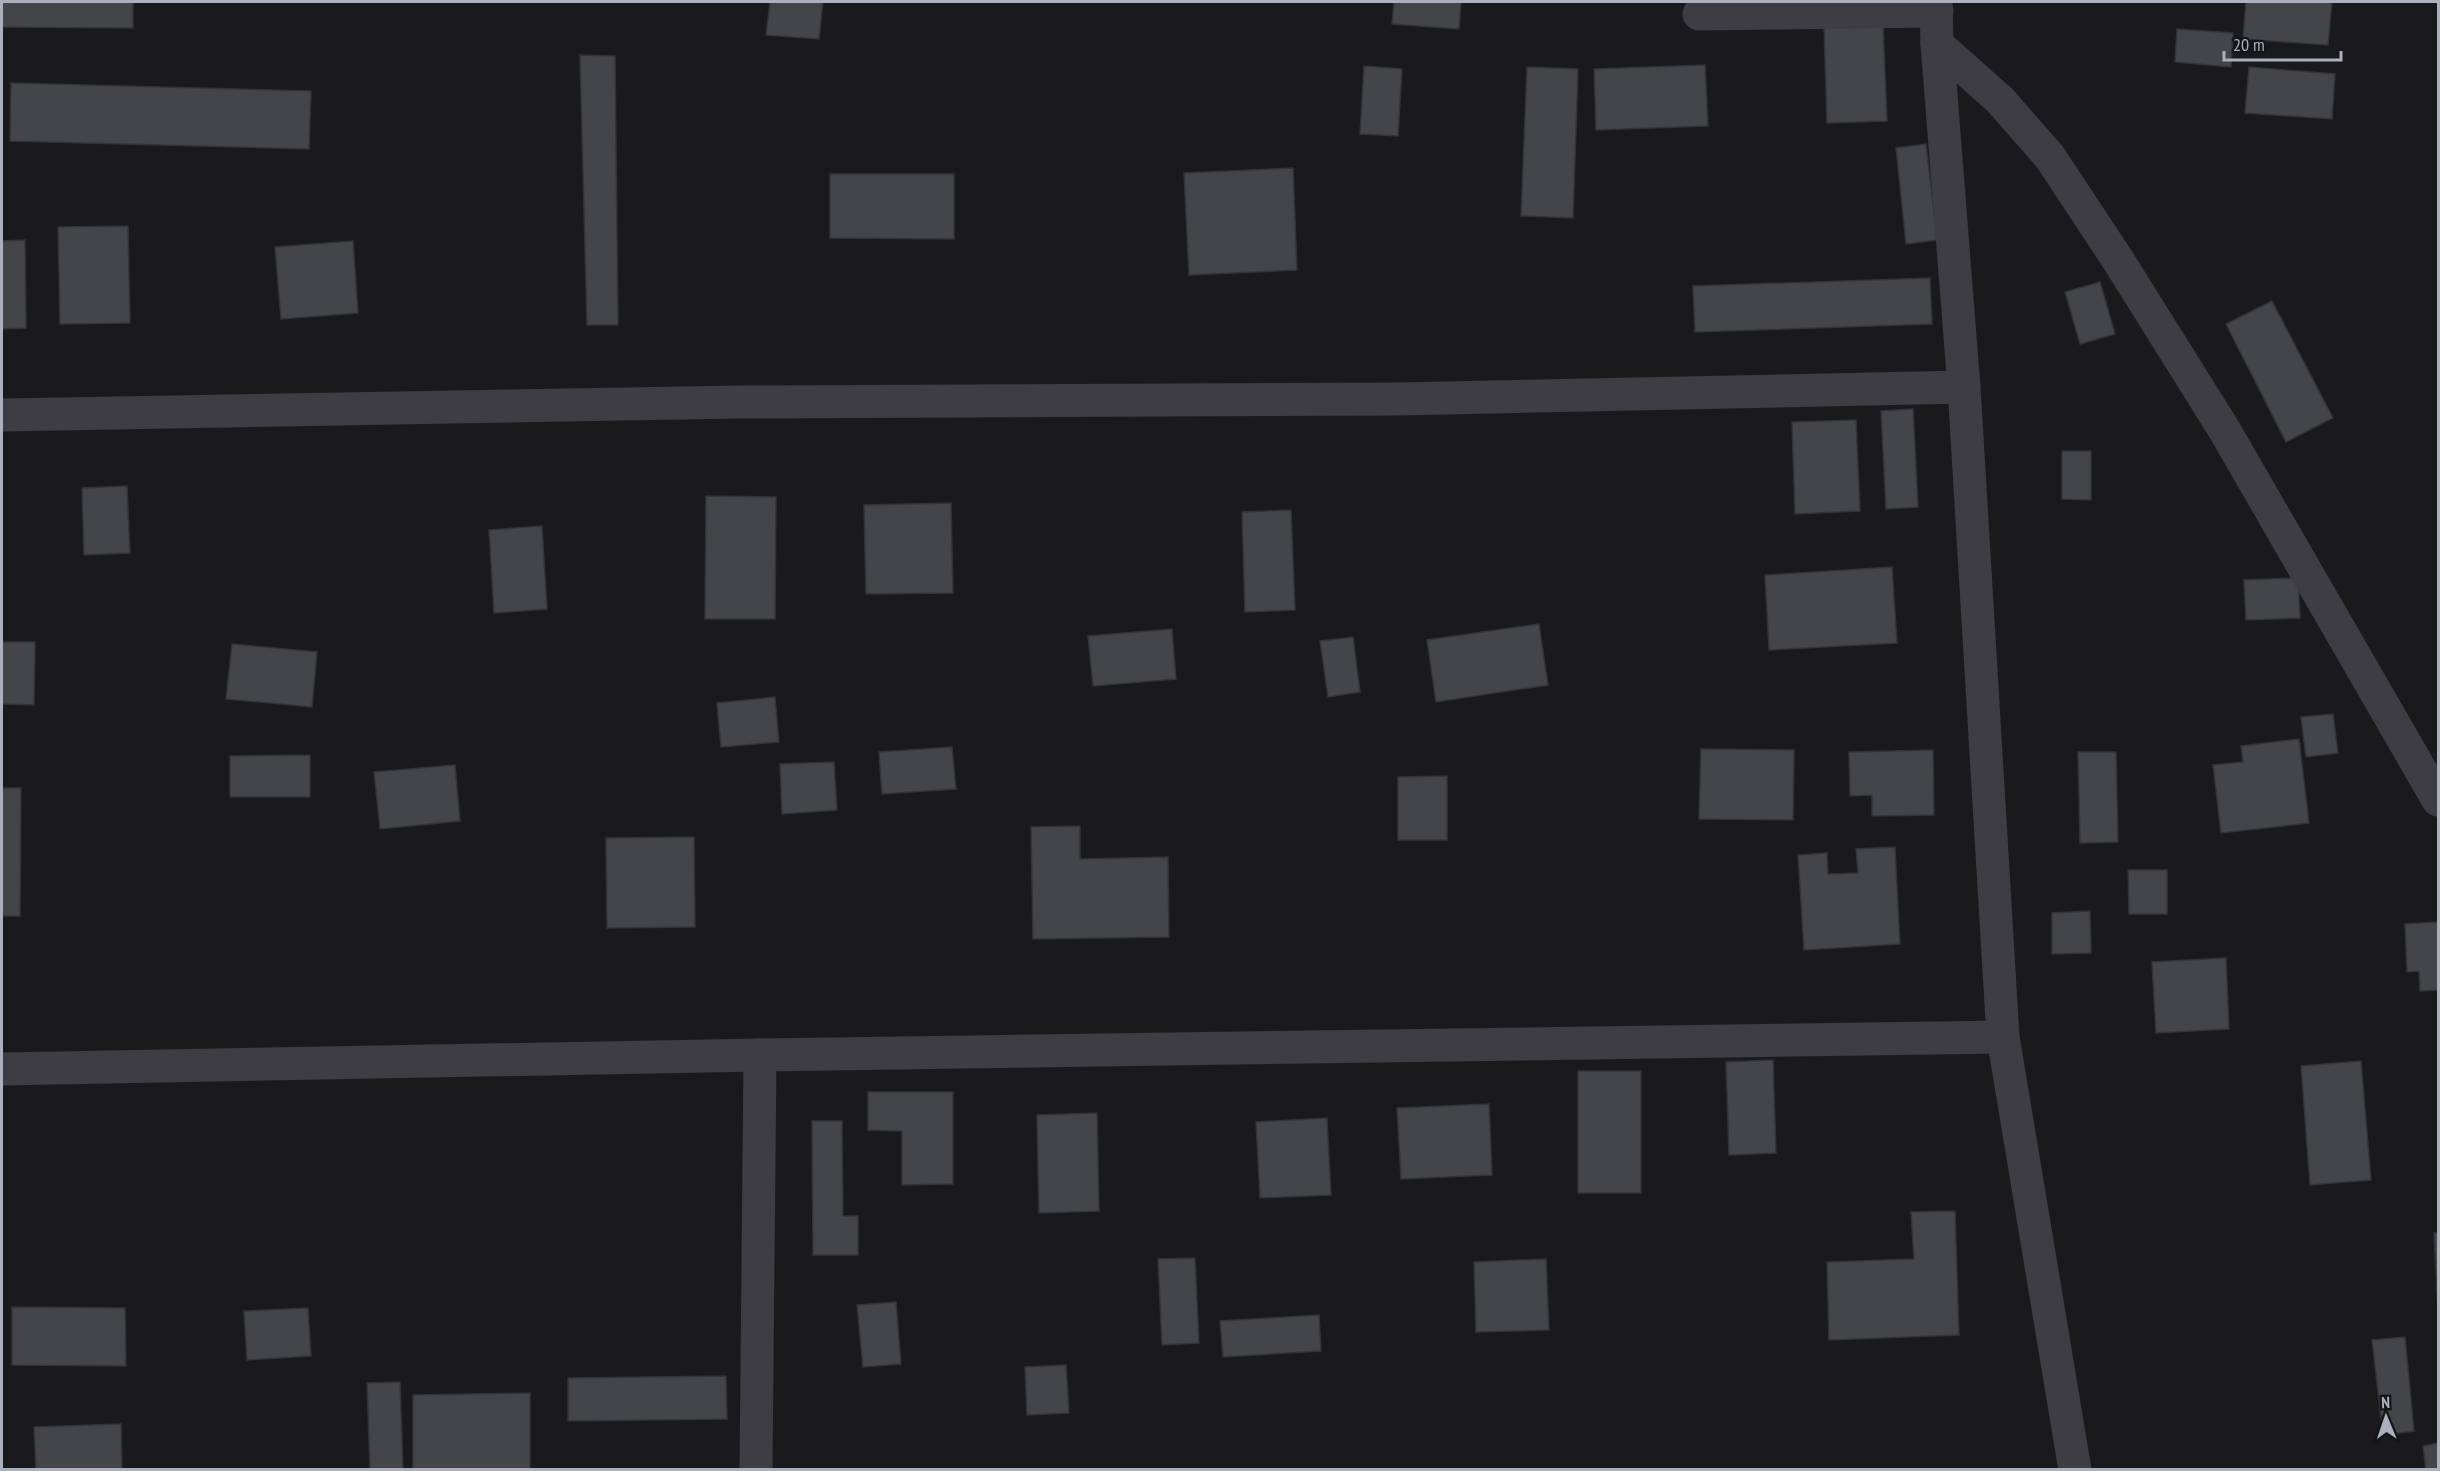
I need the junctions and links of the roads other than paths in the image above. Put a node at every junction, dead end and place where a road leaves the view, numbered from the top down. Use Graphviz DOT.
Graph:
graph roads {
  1 [pos="1937,6"];
  2 [pos="1699,14"];
  3 [pos="1937,44"];
  4 [pos="1964,387"];
  5 [pos="2,415"];
  6 [pos="2439,800"];
  7 [pos="2003,1037"];
  8 [pos="760,1055"];
  9 [pos="2,1069"];
  10 [pos="756,1470"];
  11 [pos="2075,1470"];
  1 -- 2 [label="street"];
  1 -- 3 [label="street"];
  3 -- 4 [label="street"];
  3 -- 6 [label="street"];
  4 -- 5 [label="street"];
  4 -- 7 [label="street"];
  7 -- 8 [label="street"];
  7 -- 11 [label="street"];
  8 -- 9 [label="street"];
  8 -- 10 [label="street"];
}
